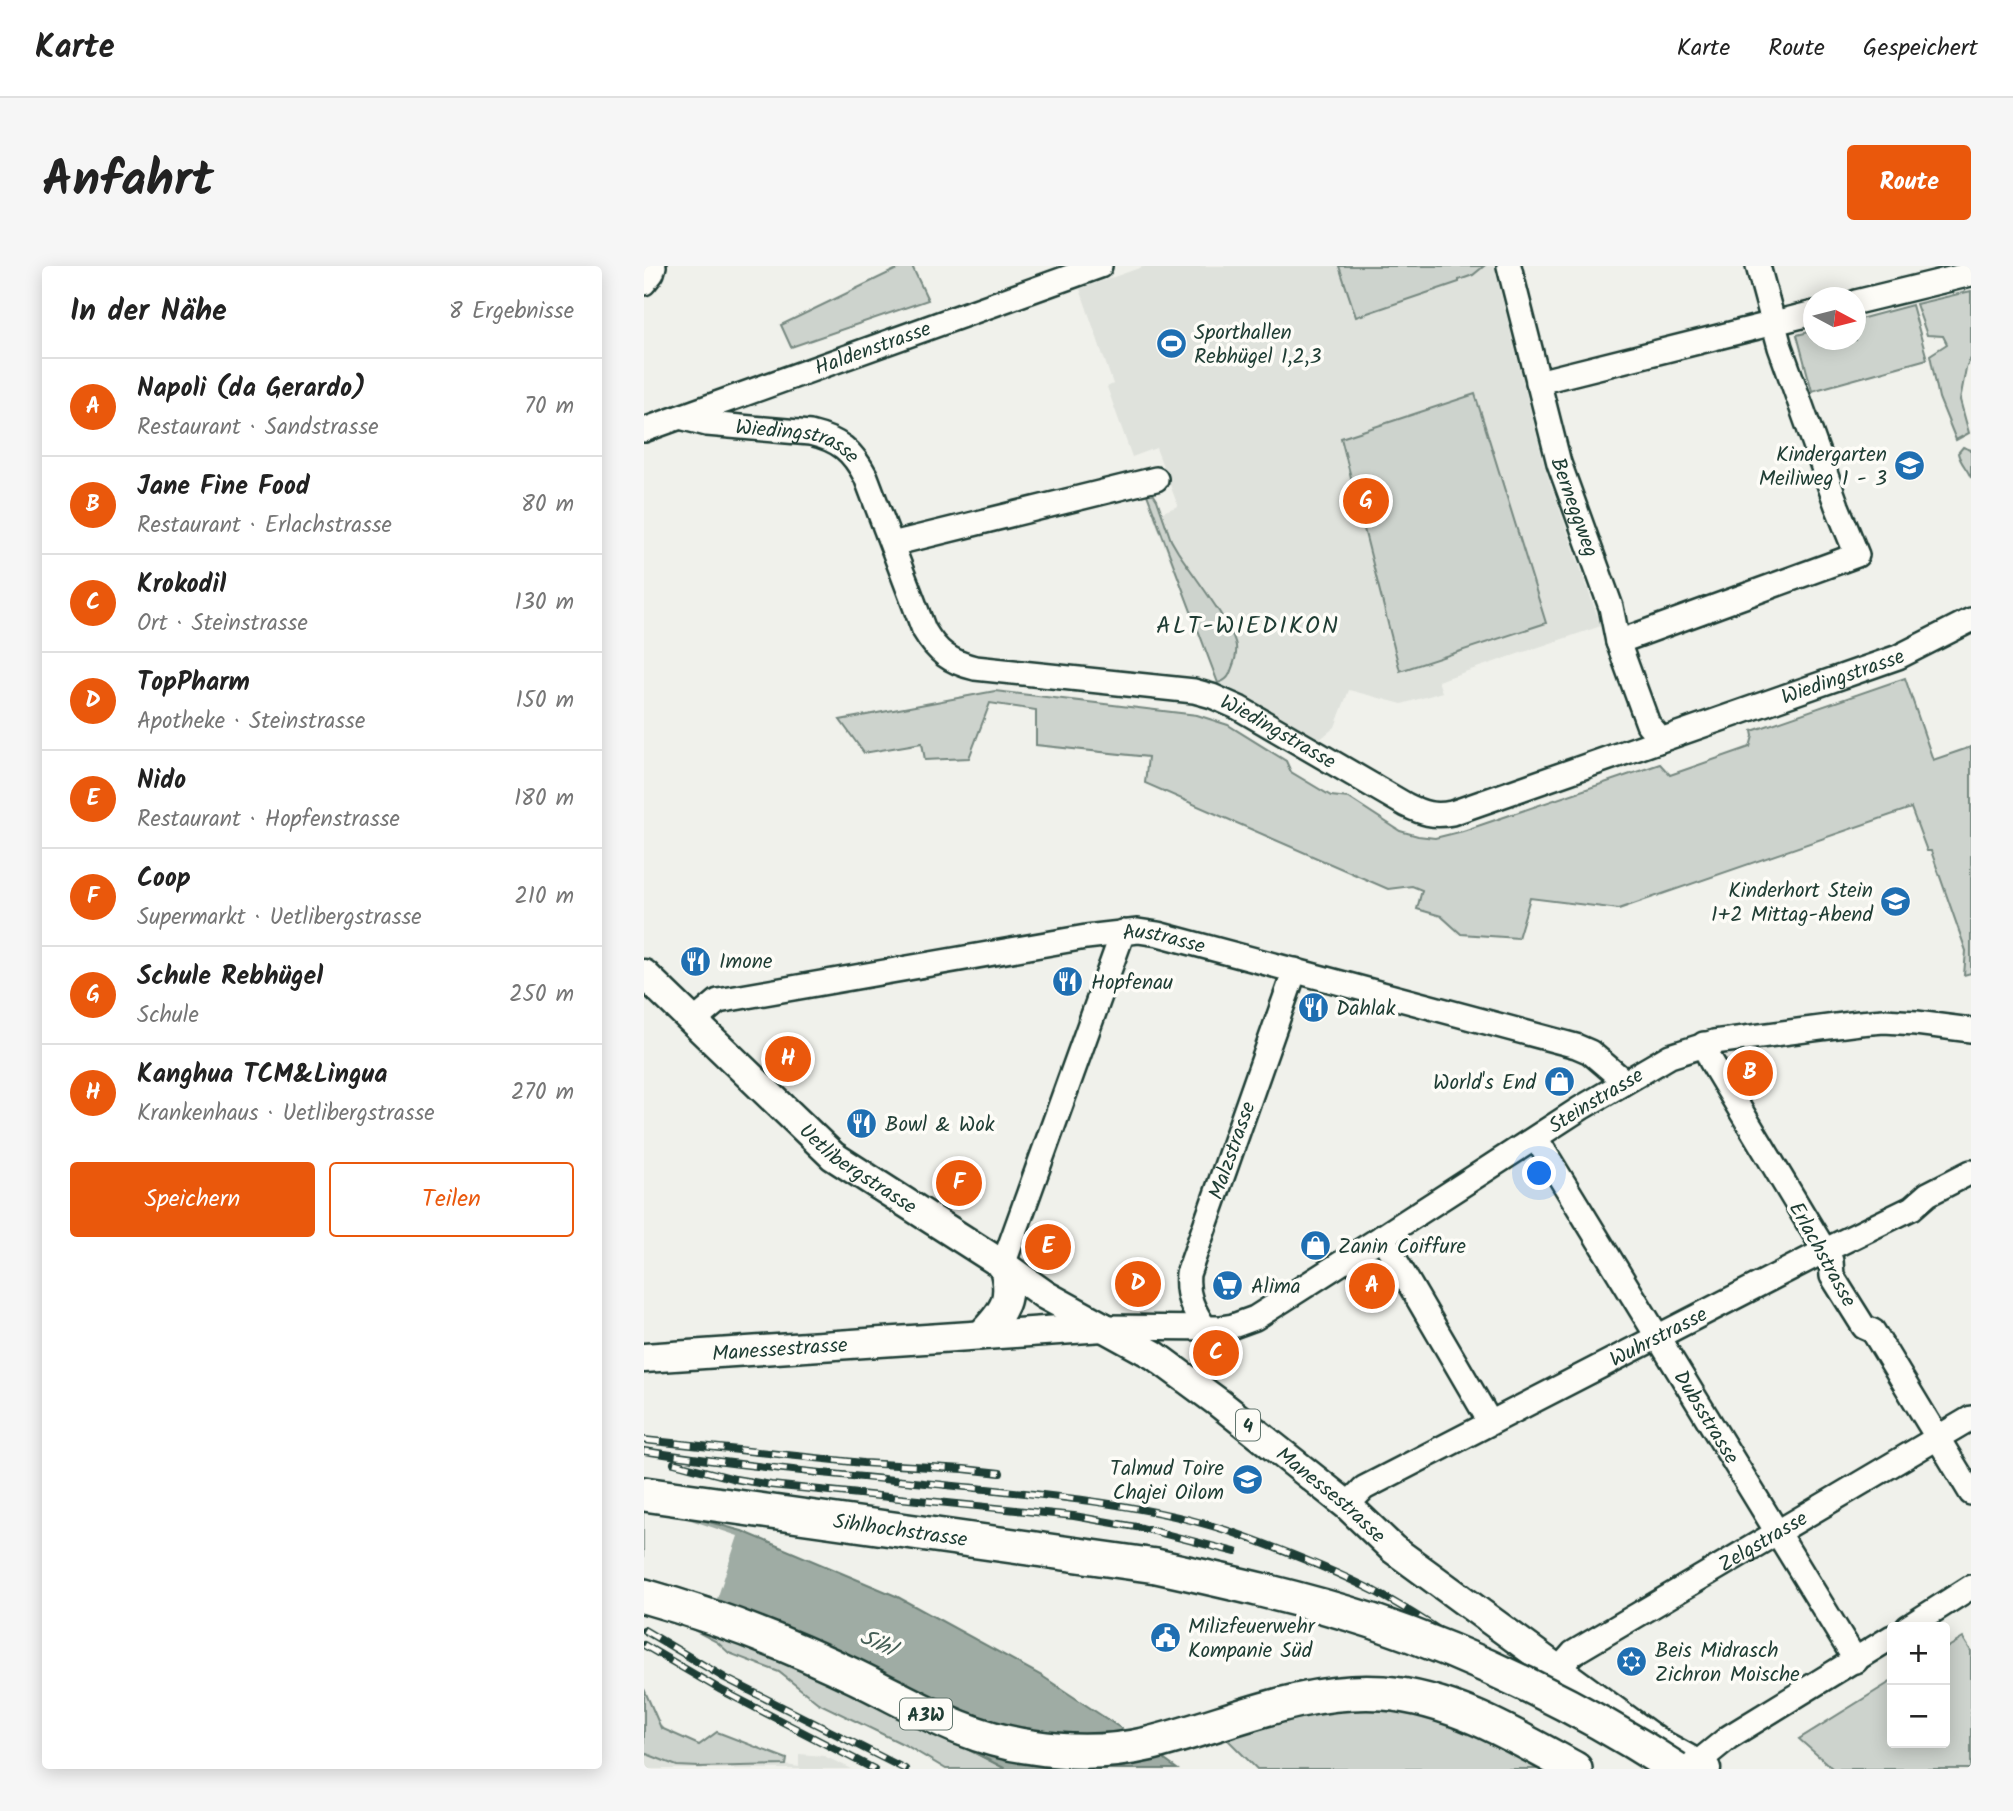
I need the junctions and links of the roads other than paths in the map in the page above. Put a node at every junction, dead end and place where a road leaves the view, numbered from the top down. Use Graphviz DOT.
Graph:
graph roads {
  1 [pos="654,266"];
  2 [pos="1100,266"];
  3 [pos="1509,266"];
  4 [pos="1758,266"];
  5 [pos="1971,274"];
  6 [pos="644,283"];
  7 [pos="1866,300"];
  8 [pos="1803,316"];
  9 [pos="1773,323"];
  10 [pos="1538,382"];
  11 [pos="680,417"];
  12 [pos="644,430"];
  13 [pos="1156,479"];
  14 [pos="892,544"];
  15 [pos="1971,620"];
  16 [pos="1618,642"];
  17 [pos="1658,741"];
  18 [pos="1123,932"];
  19 [pos="1294,970"];
  20 [pos="644,974"];
  21 [pos="693,1022"];
  22 [pos="1971,1030"];
  23 [pos="1704,1044"];
  24 [pos="1624,1081"];
  25 [pos="1536,1138"];
  26 [pos="1971,1172"];
  27 [pos="1382,1237"];
  28 [pos="1824,1251"];
  29 [pos="1003,1265"];
  30 [pos="1102,1327"];
  31 [pos="1205,1328"];
  32 [pos="981,1335"];
  33 [pos="1657,1337"];
  34 [pos="644,1358"];
  35 [pos="1971,1418"];
  36 [pos="1490,1422"];
  37 [pos="1939,1439"];
  38 [pos="1971,1493"];
  39 [pos="644,1494"];
  40 [pos="1348,1505"];
  41 [pos="1778,1534"];
  42 [pos="1971,1587"];
  43 [pos="644,1596"];
  44 [pos="1916,1622"];
  45 [pos="1887,1640"];
  46 [pos="1856,1661"];
  47 [pos="1558,1670"];
  48 [pos="1660,1756"];
  49 [pos="1693,1767"];
  50 [pos="1575,1769"];
  1 -- 6 [label="street"];
  2 -- 11 [label="street, Haldenstrasse"];
  3 -- 10 [label="street, Berneggweg"];
  4 -- 9 [label="street"];
  5 -- 7 [label="street"];
  8 -- 9 [label="street"];
  9 -- 10 [label="street"];
  9 -- 16 [label="street"];
  10 -- 16 [label="street, Berneggweg"];
  11 -- 12 [label="street, Haldenstrasse"];
  11 -- 14 [label="street, Wiedingstrasse"];
  13 -- 14 [label="street"];
  14 -- 17 [label="street, Wiedingstrasse"];
  15 -- 17 [label="street, Wiedingstrasse"];
  16 -- 17 [label="street, Berneggweg"];
  18 -- 19 [label="street, Austrasse"];
  18 -- 21 [label="street, Austrasse"];
  18 -- 29 [label="street"];
  19 -- 24 [label="street, Austrasse"];
  19 -- 31 [label="street, Malzstrasse"];
  20 -- 21 [label="main road, Uetlibergstrasse"];
  21 -- 29 [label="main road, Uetlibergstrasse"];
  22 -- 23 [label="street, Steinstrasse"];
  23 -- 24 [label="street, Steinstrasse"];
  23 -- 28 [label="street, Erlachstrasse"];
  24 -- 25 [label="street, Steinstrasse"];
  25 -- 27 [label="street, Steinstrasse"];
  25 -- 33 [label="street, Dubsstrasse"];
  26 -- 28 [label="street, Wuhrstrasse"];
  27 -- 31 [label="street, Steinstrasse"];
  27 -- 36 [label="street"];
  28 -- 33 [label="street, Wuhrstrasse"];
  28 -- 37 [label="street, Erlachstrasse"];
  29 -- 30 [label="main road, Uetlibergstrasse"];
  29 -- 32 [label="main road"];
  30 -- 31 [label="street, Steinstrasse"];
  30 -- 32 [label="main road, Manessestrasse / 4"];
  30 -- 40 [label="main road, Manessestrasse / 4"];
  32 -- 34 [label="main road, Manessestrasse / 4"];
  33 -- 36 [label="street, Wuhrstrasse"];
  33 -- 41 [label="street, Dubsstrasse"];
  35 -- 37 [label="street, Zelgstrasse"];
  36 -- 40 [label="street, Wuhrstrasse"];
  37 -- 38 [label="street, Erlachstrasse"];
  37 -- 41 [label="street, Zelgstrasse"];
  39 -- 49 [label="highway, Sihlhochstrasse, bridge"];
  40 -- 47 [label="main road, Manessestrasse / 4"];
  41 -- 46 [label="street, Dubsstrasse"];
  41 -- 47 [label="street, Zelgstrasse"];
  42 -- 44 [label="street"];
  43 -- 50 [label="highway, A3W"];
  45 -- 46 [label="street"];
  46 -- 49 [label="street"];
  47 -- 48 [label="main road, Manessestrasse / 4"];
  48 -- 49 [label="main road, Manessestrasse / 4"];
}
